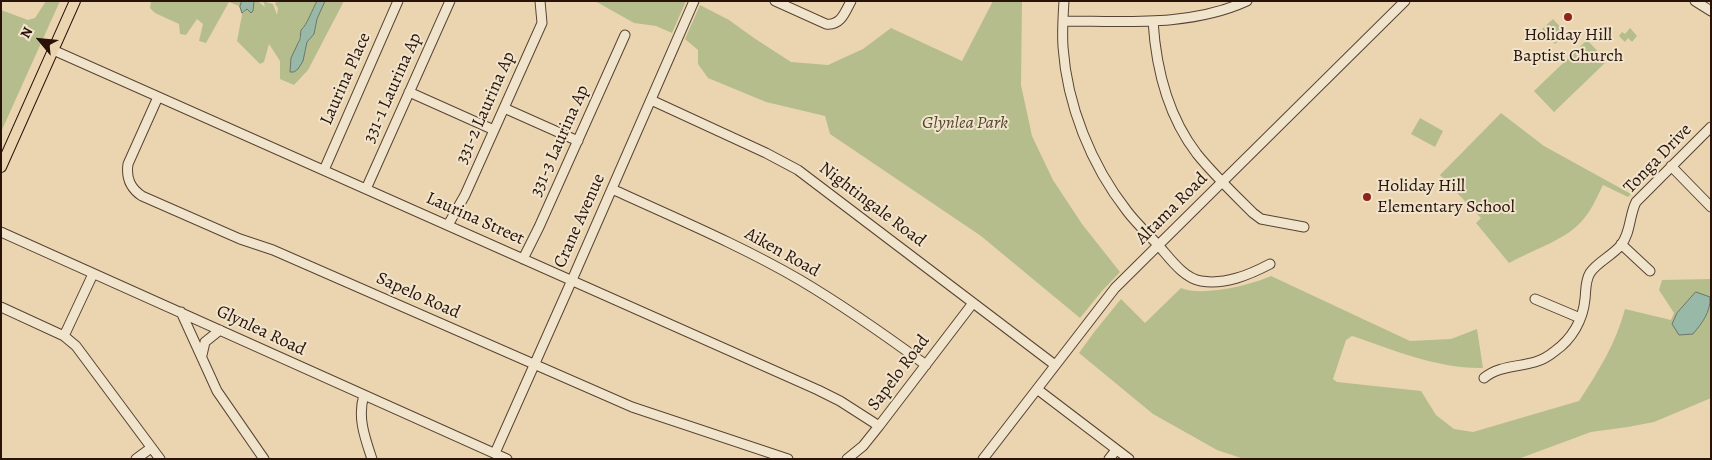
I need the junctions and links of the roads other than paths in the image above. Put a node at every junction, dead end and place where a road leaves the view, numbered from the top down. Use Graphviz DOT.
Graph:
graph roads {
  1 [pos="75,1"];
  2 [pos="398,1"];
  3 [pos="450,1"];
  4 [pos="540,1"];
  5 [pos="694,1"];
  6 [pos="775,1"];
  7 [pos="852,1"];
  8 [pos="1064,1"];
  9 [pos="1247,1"];
  10 [pos="1405,1"];
  11 [pos="1695,1"];
  12 [pos="1711,10"];
  13 [pos="1063,21"];
  14 [pos="1153,21"];
  15 [pos="625,35"];
  16 [pos="53,50"];
  17 [pos="409,92"];
  18 [pos="158,97"];
  19 [pos="651,100"];
  20 [pos="504,108"];
  21 [pos="1711,127"];
  22 [pos="494,130"];
  23 [pos="578,141"];
  24 [pos="1671,166"];
  25 [pos="1,167"];
  26 [pos="324,170"];
  27 [pos="1223,182"];
  28 [pos="366,189"];
  29 [pos="612,189"];
  30 [pos="1711,207"];
  31 [pos="448,225"];
  32 [pos="1304,227"];
  33 [pos="1,232"];
  34 [pos="1621,244"];
  35 [pos="1158,245"];
  36 [pos="523,259"];
  37 [pos="1270,264"];
  38 [pos="1650,271"];
  39 [pos="93,274"];
  40 [pos="572,280"];
  41 [pos="1535,300"];
  42 [pos="973,303"];
  43 [pos="1,307"];
  44 [pos="181,312"];
  45 [pos="1580,318"];
  46 [pos="220,330"];
  47 [pos="64,336"];
  48 [pos="202,355"];
  49 [pos="535,365"];
  50 [pos="926,365"];
  51 [pos="1056,365"];
  52 [pos="1484,378"];
  53 [pos="1037,389"];
  54 [pos="364,395"];
  55 [pos="879,426"];
  56 [pos="151,448"];
  57 [pos="1116,450"];
  58 [pos="494,453"];
  59 [pos="136,459"];
  60 [pos="160,459"];
  61 [pos="264,459"];
  62 [pos="372,459"];
  63 [pos="507,459"];
  64 [pos="788,459"];
  65 [pos="847,459"];
  66 [pos="983,459"];
  67 [pos="1109,459"];
  68 [pos="1129,459"];
  1 -- 16 [label="main road"];
  2 -- 26 [label="street, Laurina Place"];
  3 -- 17 [label="street, 331-1 Laurina Ap"];
  4 -- 20 [label="street, 331-2 Laurina Ap"];
  5 -- 19 [label="street, Crane Avenue"];
  6 -- 7 [label="street"];
  8 -- 13 [label="street"];
  9 -- 14 [label="street"];
  10 -- 27 [label="street, Altama Road"];
  11 -- 12 [label="street"];
  13 -- 14 [label="street"];
  13 -- 35 [label="street"];
  14 -- 27 [label="street"];
  15 -- 23 [label="street, 331-3 Laurina Ap"];
  16 -- 18 [label="street, Laurina Street"];
  16 -- 25 [label="main road"];
  17 -- 22 [label="street"];
  17 -- 28 [label="street, 331-1 Laurina Ap"];
  18 -- 26 [label="street, Laurina Street"];
  18 -- 49 [label="street, Sapelo Road"];
  19 -- 29 [label="street, Crane Avenue"];
  19 -- 42 [label="street, Nightingale Road"];
  20 -- 22 [label="street, 331-2 Laurina Ap"];
  20 -- 23 [label="street"];
  21 -- 24 [label="street, Tonga Drive"];
  22 -- 31 [label="street, 331-2 Laurina Ap"];
  23 -- 36 [label="street, 331-3 Laurina Ap"];
  24 -- 30 [label="street"];
  24 -- 34 [label="street, Tonga Drive"];
  26 -- 28 [label="street, Laurina Street"];
  27 -- 32 [label="street"];
  27 -- 35 [label="street, Altama Road"];
  28 -- 31 [label="street, Laurina Street"];
  29 -- 40 [label="street, Crane Avenue"];
  29 -- 50 [label="street, Aiken Road"];
  31 -- 36 [label="street, Laurina Street"];
  33 -- 39 [label="street, Glynlea Road"];
  34 -- 38 [label="street"];
  34 -- 45 [label="street, Tonga Drive"];
  35 -- 37 [label="street"];
  35 -- 51 [label="street, Altama Road"];
  36 -- 40 [label="street, Laurina Street"];
  39 -- 44 [label="street, Glynlea Road"];
  39 -- 47 [label="street"];
  40 -- 49 [label="street, Crane Avenue"];
  40 -- 55 [label="street, Laurina Street"];
  41 -- 45 [label="street"];
  42 -- 50 [label="street, Sapelo Road"];
  42 -- 51 [label="street, Nightingale Road"];
  43 -- 47 [label="street"];
  44 -- 46 [label="street, Glynlea Road"];
  44 -- 48 [label="street"];
  45 -- 52 [label="street, Tonga Drive"];
  46 -- 48 [label="street"];
  46 -- 54 [label="street, Glynlea Road"];
  47 -- 56 [label="street"];
  48 -- 61 [label="street"];
  49 -- 58 [label="street, Crane Avenue"];
  49 -- 64 [label="street, Sapelo Road"];
  50 -- 55 [label="street, Sapelo Road"];
  51 -- 53 [label="street, Altama Road"];
  53 -- 57 [label="street"];
  53 -- 66 [label="street, Altama Road"];
  54 -- 58 [label="street, Glynlea Road"];
  54 -- 62 [label="street"];
  55 -- 65 [label="street, Sapelo Road"];
  56 -- 59 [label="street"];
  56 -- 60 [label="street"];
  57 -- 67 [label="street"];
  57 -- 68 [label="street"];
  58 -- 63 [label="street, Glynlea Road"];
}
